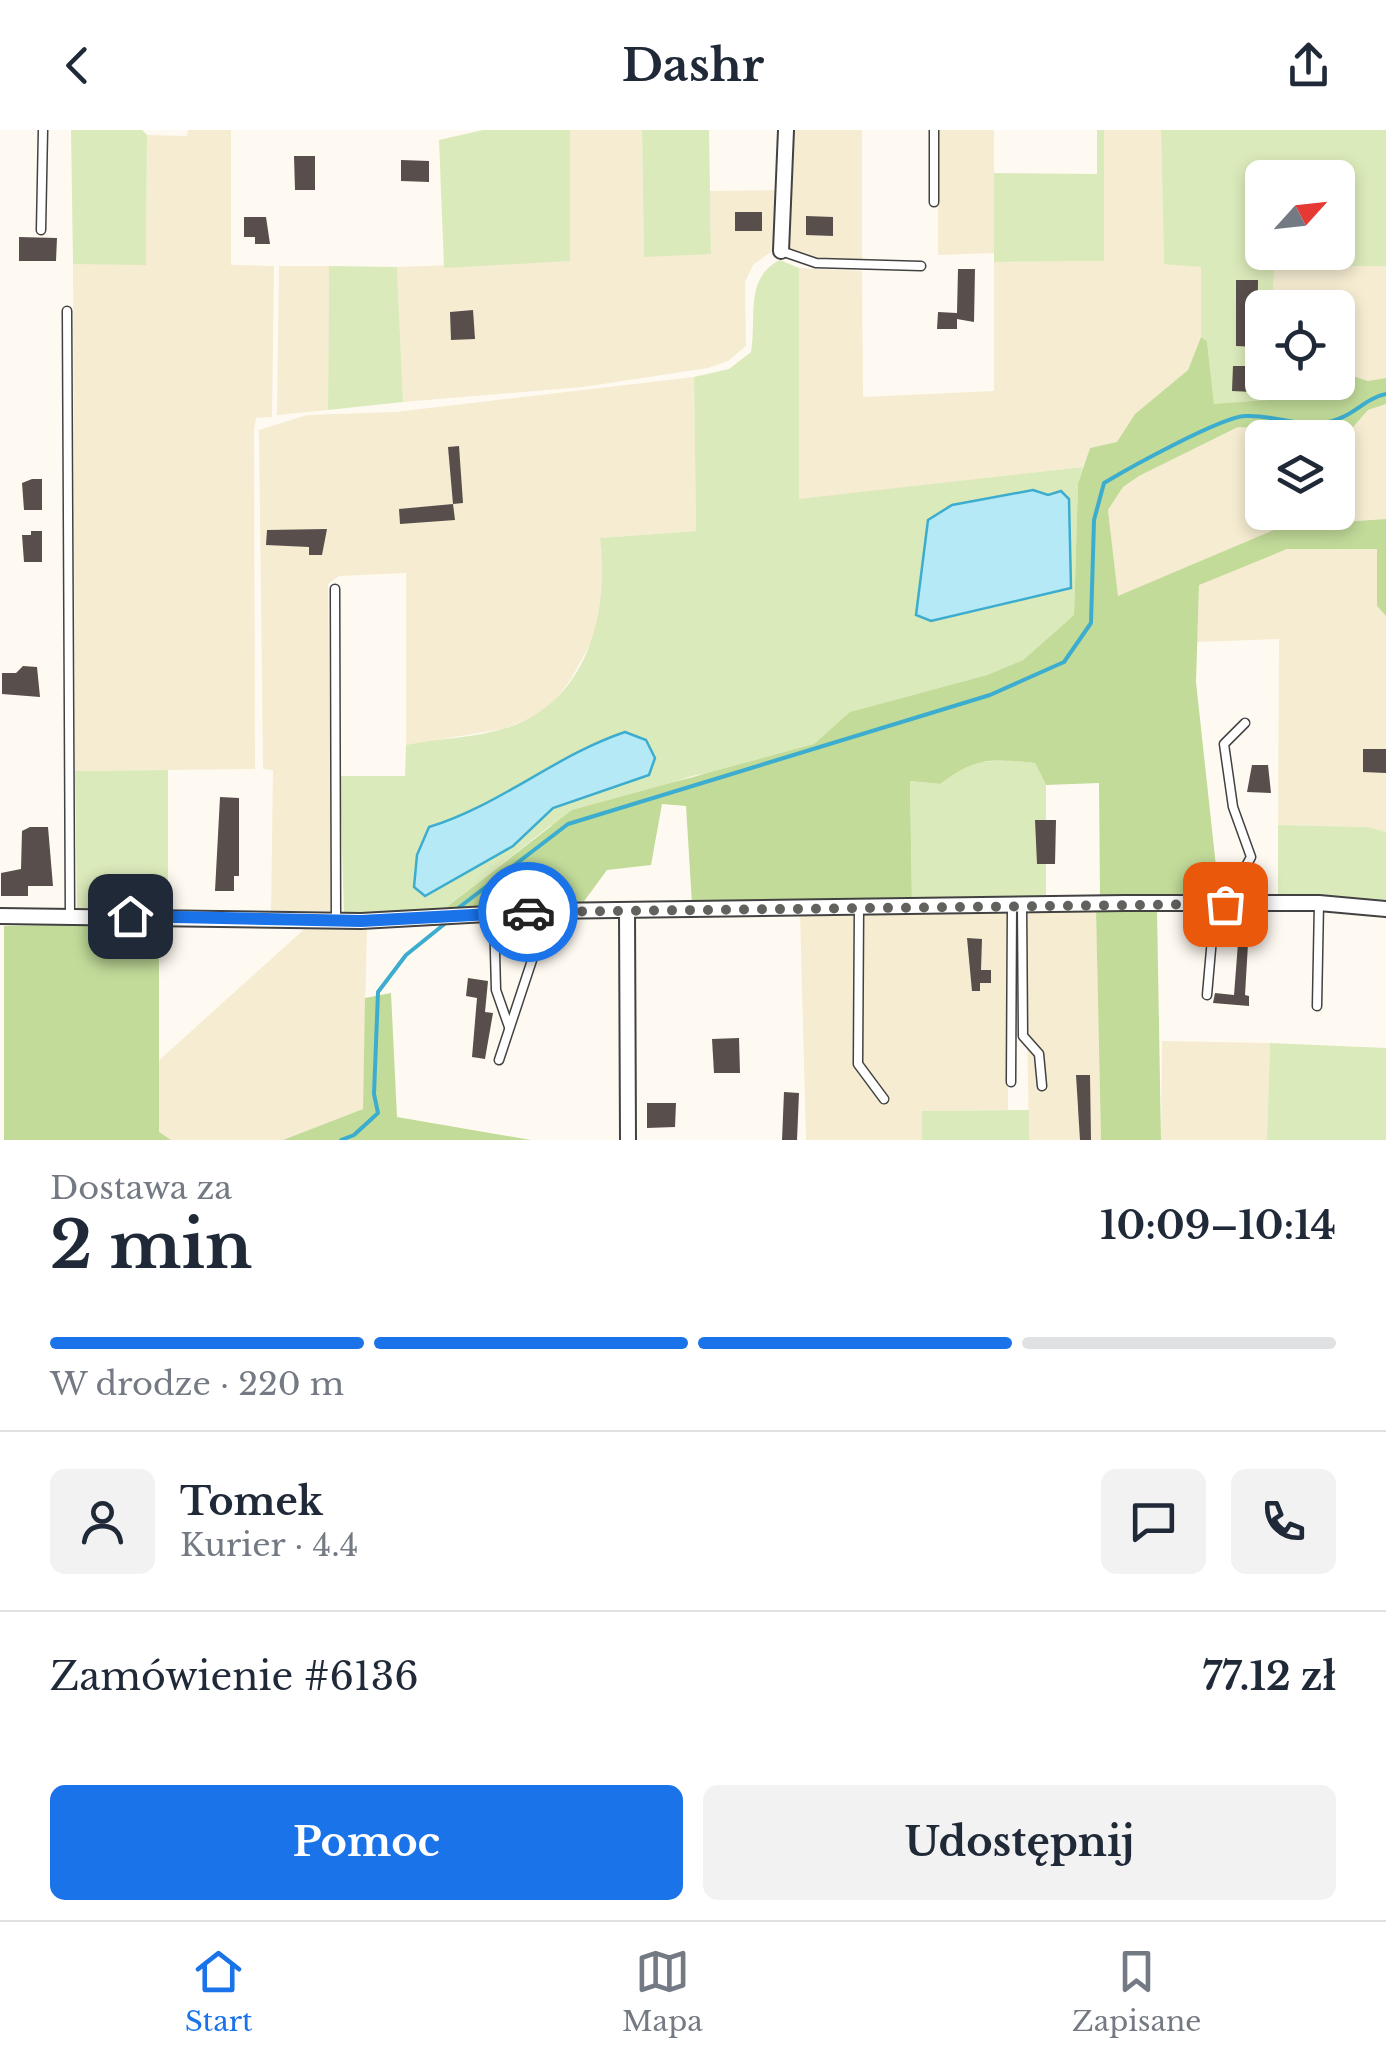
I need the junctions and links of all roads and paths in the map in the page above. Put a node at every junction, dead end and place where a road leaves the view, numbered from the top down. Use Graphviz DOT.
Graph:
graph roads {
  1 [pos="42,130"];
  2 [pos="786,130"];
  3 [pos="934,130"];
  4 [pos="934,202"];
  5 [pos="40,230"];
  6 [pos="781,251"];
  7 [pos="921,266"];
  8 [pos="67,311"];
  9 [pos="335,589"];
  10 [pos="1245,723"];
  11 [pos="1220,904"];
  12 [pos="1318,904"];
  13 [pos="1017,905"];
  14 [pos="859,908"];
  15 [pos="1386,909"];
  16 [pos="628,910"];
  17 [pos="544,912"];
  18 [pos="70,914"];
  19 [pos="494,914"];
  20 [pos="0,916"];
  21 [pos="336,920"];
  22 [pos="1207,995"];
  23 [pos="1316,1006"];
  24 [pos="510,1028"];
  25 [pos="499,1060"];
  26 [pos="1012,1082"];
  27 [pos="1042,1086"];
  28 [pos="884,1099"];
  29 [pos="628,1139"];
  1 -- 5 [label="lane"];
  2 -- 6 [label="street"];
  3 -- 4 [label="lane"];
  6 -- 7 [label="lane"];
  8 -- 18 [label="lane"];
  9 -- 21 [label="lane"];
  10 -- 11 [label="lane"];
  11 -- 12 [label="street"];
  11 -- 13 [label="street"];
  11 -- 22 [label="lane"];
  12 -- 15 [label="street"];
  12 -- 23 [label="lane"];
  13 -- 14 [label="street"];
  13 -- 26 [label="lane"];
  13 -- 27 [label="lane"];
  14 -- 16 [label="street"];
  14 -- 28 [label="lane"];
  16 -- 17 [label="street"];
  16 -- 29 [label="street"];
  17 -- 19 [label="street"];
  17 -- 24 [label="lane"];
  18 -- 20 [label="street"];
  18 -- 21 [label="street"];
  19 -- 21 [label="street"];
  19 -- 24 [label="lane"];
  24 -- 25 [label="lane"];
}
